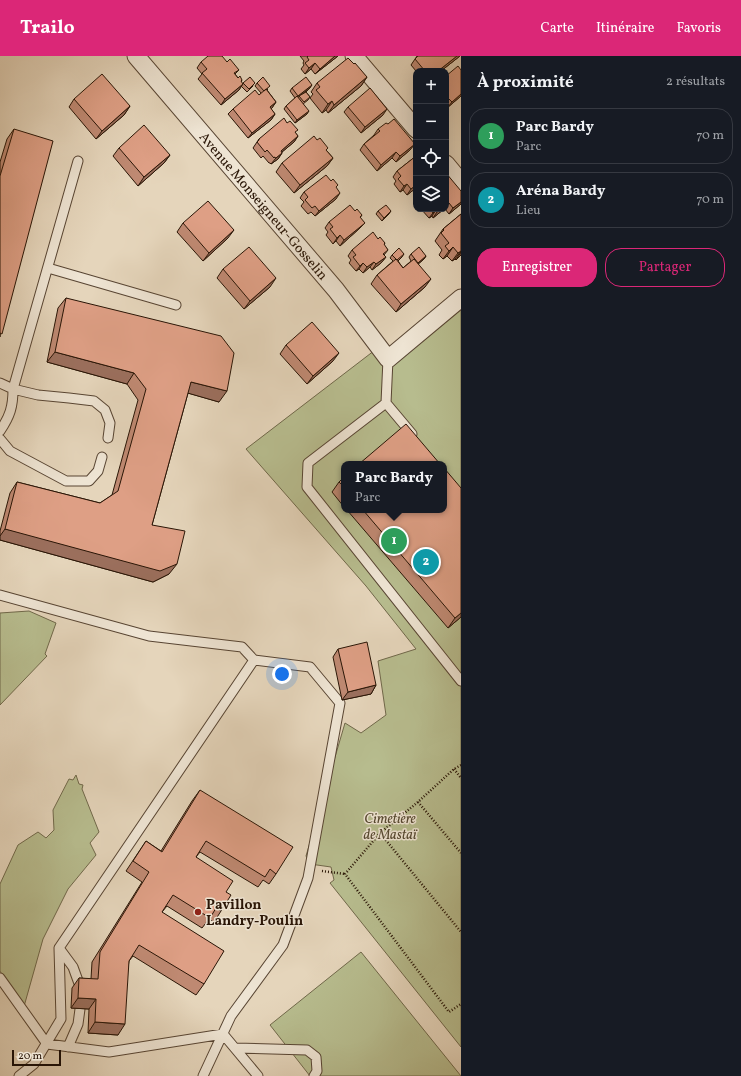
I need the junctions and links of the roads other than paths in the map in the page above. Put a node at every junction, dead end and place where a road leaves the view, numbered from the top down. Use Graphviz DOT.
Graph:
graph roads {
  1 [pos="136,56"];
  2 [pos="354,56"];
  3 [pos="413,125"];
  4 [pos="78,161"];
  5 [pos="449,168"];
  6 [pos="461,182"];
  7 [pos="48,268"];
  8 [pos="461,298"];
  9 [pos="176,305"];
  10 [pos="388,359"];
  11 [pos="0,383"];
  12 [pos="13,389"];
  13 [pos="386,403"];
  14 [pos="0,431"];
  15 [pos="108,438"];
  16 [pos="0,439"];
  17 [pos="419,442"];
  18 [pos="102,457"];
  19 [pos="0,595"];
  20 [pos="254,660"];
  21 [pos="461,680"];
  22 [pos="59,948"];
  23 [pos="0,978"];
  24 [pos="81,989"];
  25 [pos="80,1009"];
  26 [pos="223,1034"];
  27 [pos="47,1044"];
  28 [pos="68,1047"];
  29 [pos="235,1048"];
  30 [pos="21,1075"];
  31 [pos="203,1076"];
  32 [pos="258,1076"];
  33 [pos="314,1076"];
  1 -- 10 [label="street, Avenue Monseigneur-Gosselin"];
  2 -- 3 [label="street"];
  4 -- 7 [label="lane"];
  5 -- 6 [label="street"];
  7 -- 9 [label="lane"];
  7 -- 12 [label="lane"];
  8 -- 10 [label="street"];
  10 -- 13 [label="lane"];
  11 -- 12 [label="lane"];
  12 -- 14 [label="lane"];
  12 -- 15 [label="lane"];
  13 -- 17 [label="lane"];
  13 -- 21 [label="lane"];
  16 -- 18 [label="lane"];
  19 -- 20 [label="lane"];
  20 -- 22 [label="lane"];
  20 -- 26 [label="lane"];
  22 -- 24 [label="lane"];
  22 -- 27 [label="lane"];
  23 -- 27 [label="lane"];
  25 -- 28 [label="lane"];
  26 -- 28 [label="lane"];
  26 -- 29 [label="lane"];
  26 -- 31 [label="lane"];
  27 -- 28 [label="lane"];
  27 -- 30 [label="lane"];
  29 -- 32 [label="lane"];
  29 -- 33 [label="lane"];
}
